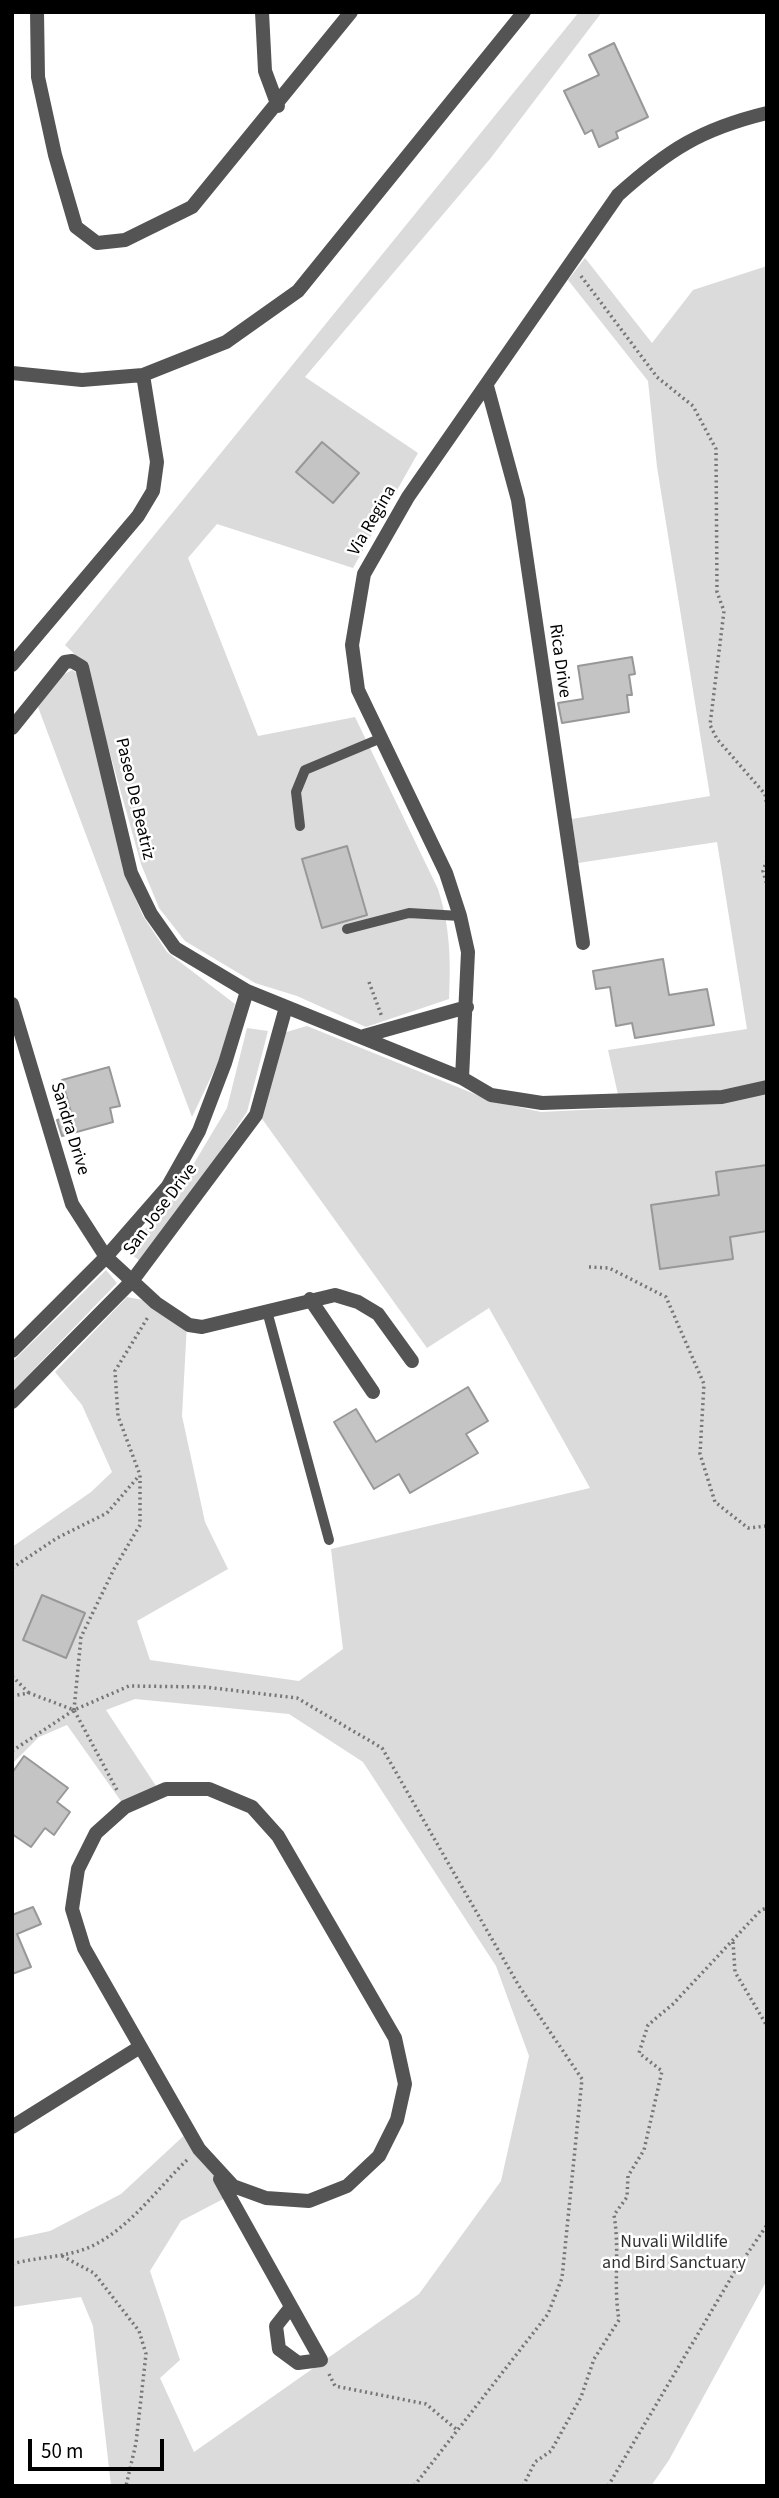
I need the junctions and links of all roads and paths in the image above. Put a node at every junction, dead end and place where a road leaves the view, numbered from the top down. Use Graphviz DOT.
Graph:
graph roads {
  1 [pos="37,12"];
  2 [pos="262,12"];
  3 [pos="351,12"];
  4 [pos="524,12"];
  5 [pos="278,106"];
  6 [pos="767,113"];
  7 [pos="572,263"];
  8 [pos="12,373"];
  9 [pos="143,375"];
  10 [pos="487,386"];
  11 [pos="13,661"];
  12 [pos="12,729"];
  13 [pos="379,739"];
  14 [pos="767,806"];
  15 [pos="300,826"];
  16 [pos="767,860"];
  17 [pos="767,885"];
  18 [pos="460,916"];
  19 [pos="346,929"];
  20 [pos="583,943"];
  21 [pos="369,982"];
  22 [pos="247,991"];
  23 [pos="12,1004"];
  24 [pos="286,1007"];
  25 [pos="467,1007"];
  26 [pos="387,1032"];
  27 [pos="363,1037"];
  28 [pos="462,1078"];
  29 [pos="767,1087"];
  30 [pos="106,1257"];
  31 [pos="589,1268"];
  32 [pos="132,1281"];
  33 [pos="310,1299"];
  34 [pos="156,1303"];
  35 [pos="267,1311"];
  36 [pos="12,1350"];
  37 [pos="412,1361"];
  38 [pos="373,1392"];
  39 [pos="12,1402"];
  40 [pos="140,1475"];
  41 [pos="767,1526"];
  42 [pos="329,1540"];
  43 [pos="12,1569"];
  44 [pos="12,1675"];
  45 [pos="29,1693"];
  46 [pos="12,1696"];
  47 [pos="74,1710"];
  48 [pos="12,1751"];
  49 [pos="125,1807"];
  50 [pos="767,1908"];
  51 [pos="733,1942"];
  52 [pos="767,2026"];
  53 [pos="140,2047"];
  54 [pos="12,2127"];
  55 [pos="199,2149"];
  56 [pos="213,2167"];
  57 [pos="767,2225"];
  58 [pos="62,2256"];
  59 [pos="12,2264"];
  60 [pos="291,2307"];
  61 [pos="321,2360"];
  62 [pos="456,2429"];
  63 [pos="126,2486"];
  64 [pos="414,2486"];
  65 [pos="523,2486"];
  66 [pos="608,2486"];
  1 -- 5 [label="street"];
  2 -- 5 [label="street"];
  3 -- 5 [label="street"];
  4 -- 9 [label="street"];
  6 -- 7 [label="street, Via Regina"];
  7 -- 10 [label="street, Via Regina"];
  7 -- 14 [label="path"];
  8 -- 9 [label="street"];
  9 -- 11 [label="street"];
  10 -- 13 [label="street, Via Regina"];
  10 -- 20 [label="street, Rica Drive"];
  12 -- 22 [label="street, Paseo De Beatriz"];
  13 -- 15 [label="lane"];
  13 -- 18 [label="street, Via Regina"];
  16 -- 17 [label="path"];
  18 -- 19 [label="lane"];
  18 -- 25 [label="street, Via Regina"];
  21 -- 26 [label="path"];
  22 -- 24 [label="street"];
  22 -- 30 [label="street, San Jose Drive"];
  23 -- 30 [label="street, Sandra Drive"];
  24 -- 27 [label="street"];
  24 -- 32 [label="street, San Jose Drive"];
  25 -- 26 [label="street"];
  25 -- 28 [label="street, Via Regina"];
  26 -- 27 [label="street"];
  27 -- 28 [label="street"];
  28 -- 29 [label="street"];
  30 -- 32 [label="street, Sandra Drive"];
  30 -- 36 [label="street, San Jose Drive"];
  31 -- 41 [label="path"];
  32 -- 34 [label="street, Sandra Drive"];
  32 -- 39 [label="street, San Jose Drive"];
  33 -- 35 [label="street, Sandra Drive"];
  33 -- 37 [label="street, Sandra Drive"];
  33 -- 38 [label="street"];
  34 -- 35 [label="street, Sandra Drive"];
  34 -- 40 [label="path"];
  35 -- 42 [label="lane"];
  40 -- 43 [label="path"];
  40 -- 47 [label="path"];
  44 -- 45 [label="path"];
  45 -- 46 [label="path"];
  45 -- 47 [label="path"];
  47 -- 48 [label="path"];
  47 -- 49 [label="path"];
  47 -- 62 [label="path"];
  49 -- 53 [label="street"];
  49 -- 56 [label="street"];
  50 -- 51 [label="path"];
  51 -- 52 [label="path"];
  51 -- 65 [label="path"];
  53 -- 54 [label="street"];
  53 -- 55 [label="street"];
  55 -- 56 [label="street"];
  55 -- 58 [label="path"];
  56 -- 60 [label="street"];
  57 -- 66 [label="path"];
  58 -- 59 [label="path"];
  58 -- 63 [label="path"];
  60 -- 61 [label="street"];
  60 -- 61 [label="street"];
  61 -- 62 [label="path"];
  62 -- 64 [label="path"];
}
